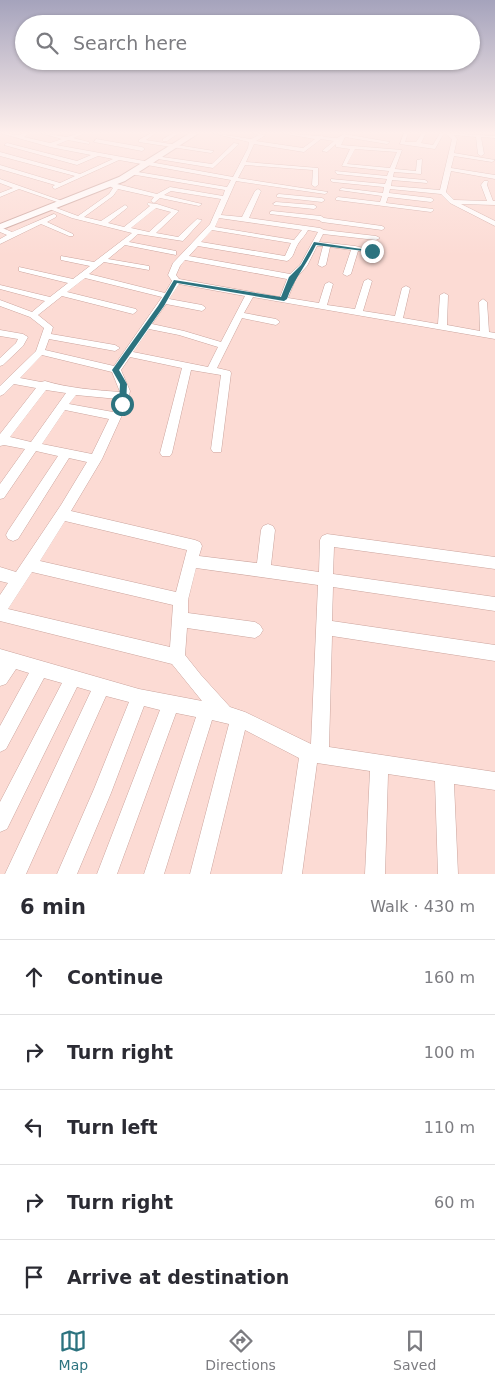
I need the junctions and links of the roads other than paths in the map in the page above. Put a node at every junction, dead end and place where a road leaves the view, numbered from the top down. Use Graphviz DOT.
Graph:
graph roads {
  1 [pos="25,174"];
  2 [pos="73,174"];
  3 [pos="87,174"];
  4 [pos="131,174"];
  5 [pos="137,174"];
  6 [pos="196,174"];
  7 [pos="238,174"];
  8 [pos="266,174"];
  9 [pos="316,174"];
  10 [pos="353,174"];
  11 [pos="392,174"];
  12 [pos="446,174"];
  13 [pos="468,174"];
  14 [pos="475,174"];
  15 [pos="82,176"];
  16 [pos="494,177"];
  17 [pos="390,178"];
  18 [pos="334,180"];
  19 [pos="234,181"];
  20 [pos="263,181"];
  21 [pos="1,182"];
  22 [pos="426,182"];
  23 [pos="486,182"];
  24 [pos="62,184"];
  25 [pos="315,185"];
  26 [pos="282,186"];
  27 [pos="387,186"];
  28 [pos="495,186"];
  29 [pos="20,187"];
  30 [pos="55,187"];
  31 [pos="113,188"];
  32 [pos="229,189"];
  33 [pos="342,190"];
  34 [pos="258,191"];
  35 [pos="325,192"];
  36 [pos="443,192"];
  37 [pos="384,195"];
  38 [pos="0,196"];
  39 [pos="279,196"];
  40 [pos="225,198"];
  41 [pos="338,199"];
  42 [pos="322,200"];
  43 [pos="431,200"];
  44 [pos="155,201"];
  45 [pos="62,202"];
  46 [pos="452,202"];
  47 [pos="493,203"];
  48 [pos="199,204"];
  49 [pos="276,204"];
  50 [pos="383,204"];
  51 [pos="49,207"];
  52 [pos="125,207"];
  53 [pos="316,207"];
  54 [pos="431,210"];
  55 [pos="272,213"];
  56 [pos="54,216"];
  57 [pos="218,216"];
  58 [pos="79,218"];
  59 [pos="246,219"];
  60 [pos="199,220"];
  61 [pos="42,222"];
  62 [pos="268,222"];
  63 [pos="102,224"];
  64 [pos="495,224"];
  65 [pos="0,228"];
  66 [pos="210,228"];
  67 [pos="306,228"];
  68 [pos="382,228"];
  69 [pos="126,230"];
  70 [pos="137,232"];
  71 [pos="321,232"];
  72 [pos="152,233"];
  73 [pos="71,234"];
  74 [pos="12,235"];
  75 [pos="376,238"];
  76 [pos="0,242"];
  77 [pos="295,242"];
  78 [pos="124,243"];
  79 [pos="196,243"];
  80 [pos="314,243"];
  81 [pos="327,246"];
  82 [pos="355,248"];
  83 [pos="372,251"];
  84 [pos="173,253"];
  85 [pos="184,257"];
  86 [pos="64,258"];
  87 [pos="100,263"];
  88 [pos="322,265"];
  89 [pos="146,268"];
  90 [pos="22,269"];
  91 [pos="347,274"];
  92 [pos="84,275"];
  93 [pos="292,277"];
  94 [pos="176,281"];
  95 [pos="368,281"];
  96 [pos="75,282"];
  97 [pos="329,284"];
  98 [pos="0,287"];
  99 [pos="406,288"];
  100 [pos="61,293"];
  101 [pos="250,294"];
  102 [pos="444,295"];
  103 [pos="166,298"];
  104 [pos="284,299"];
  105 [pos="51,300"];
  106 [pos="483,302"];
  107 [pos="0,303"];
  108 [pos="322,306"];
  109 [pos="202,308"];
  110 [pos="133,311"];
  111 [pos="358,312"];
  112 [pos="33,315"];
  113 [pos="239,315"];
  114 [pos="399,318"];
  115 [pos="276,322"];
  116 [pos="147,326"];
  117 [pos="442,327"];
  118 [pos="0,333"];
  119 [pos="485,335"];
  120 [pos="46,336"];
  121 [pos="495,336"];
  122 [pos="223,346"];
  123 [pos="116,348"];
  124 [pos="40,352"];
  125 [pos="127,354"];
  126 [pos="0,363"];
  127 [pos="187,366"];
  128 [pos="116,370"];
  129 [pos="211,370"];
  130 [pos="45,384"];
  131 [pos="5,385"];
  132 [pos="73,391"];
  133 [pos="124,396"];
  134 [pos="62,406"];
  135 [pos="116,417"];
  136 [pos="1,439"];
  137 [pos="35,445"];
  138 [pos="217,449"];
  139 [pos="67,452"];
  140 [pos="166,453"];
  141 [pos="96,458"];
  142 [pos="0,494"];
  143 [pos="63,515"];
  144 [pos="268,530"];
  145 [pos="13,535"];
  146 [pos="192,561"];
  147 [pos="495,563"];
  148 [pos="30,565"];
  149 [pos="260,570"];
  150 [pos="0,574"];
  151 [pos="19,580"];
  152 [pos="324,580"];
  153 [pos="181,600"];
  154 [pos="495,604"];
  155 [pos="0,608"];
  156 [pos="0,614"];
  157 [pos="179,619"];
  158 [pos="326,628"];
  159 [pos="255,630"];
  160 [pos="495,653"];
  161 [pos="178,657"];
  162 [pos="6,659"];
  163 [pos="40,669"];
  164 [pos="0,678"];
  165 [pos="73,678"];
  166 [pos="102,687"];
  167 [pos="139,697"];
  168 [pos="172,703"];
  169 [pos="207,709"];
  170 [pos="232,716"];
  171 [pos="0,743"];
  172 [pos="314,754"];
  173 [pos="379,764"];
  174 [pos="444,773"];
  175 [pos="495,781"];
  176 [pos="0,822"];
  177 [pos="15,874"];
  178 [pos="67,874"];
  179 [pos="107,874"];
  180 [pos="154,874"];
  181 [pos="200,874"];
  182 [pos="292,874"];
  183 [pos="375,874"];
  184 [pos="448,874"];
  1 -- 24 [label="street"];
  2 -- 15 [label="street"];
  3 -- 15 [label="street"];
  4 -- 31 [label="street"];
  5 -- 32 [label="street"];
  6 -- 19 [label="street"];
  7 -- 19 [label="street"];
  8 -- 20 [label="street"];
  9 -- 25 [label="street"];
  10 -- 17 [label="street"];
  11 -- 17 [label="street"];
  12 -- 36 [label="street"];
  13 -- 23 [label="street"];
  14 -- 16 [label="street"];
  15 -- 24 [label="street"];
  17 -- 22 [label="street"];
  17 -- 27 [label="street"];
  18 -- 27 [label="street"];
  19 -- 26 [label="street"];
  19 -- 32 [label="street"];
  21 -- 29 [label="street"];
  23 -- 28 [label="street"];
  23 -- 47 [label="street"];
  24 -- 30 [label="street"];
  26 -- 35 [label="street"];
  26 -- 39 [label="street"];
  27 -- 36 [label="street"];
  27 -- 37 [label="street"];
  29 -- 38 [label="street"];
  29 -- 45 [label="street"];
  31 -- 44 [label="street"];
  31 -- 45 [label="street"];
  31 -- 58 [label="street"];
  32 -- 40 [label="street"];
  33 -- 37 [label="street"];
  34 -- 59 [label="street"];
  36 -- 46 [label="street"];
  37 -- 43 [label="street"];
  37 -- 50 [label="street"];
  39 -- 42 [label="street"];
  39 -- 49 [label="street"];
  40 -- 44 [label="street"];
  40 -- 57 [label="street"];
  41 -- 50 [label="street"];
  44 -- 48 [label="street"];
  44 -- 69 [label="street"];
  44 -- 72 [label="street"];
  45 -- 51 [label="street"];
  46 -- 47 [label="street"];
  46 -- 64 [label="street"];
  49 -- 53 [label="street"];
  49 -- 55 [label="street"];
  50 -- 54 [label="street"];
  51 -- 58 [label="street"];
  51 -- 65 [label="street"];
  52 -- 63 [label="street"];
  55 -- 62 [label="street"];
  55 -- 68 [label="street"];
  56 -- 61 [label="street"];
  57 -- 59 [label="street"];
  57 -- 66 [label="street"];
  58 -- 63 [label="street"];
  59 -- 62 [label="street"];
  60 -- 72 [label="street"];
  61 -- 73 [label="street"];
  61 -- 74 [label="street"];
  62 -- 67 [label="street"];
  63 -- 69 [label="street"];
  65 -- 74 [label="street"];
  66 -- 77 [label="street"];
  66 -- 79 [label="street"];
  67 -- 71 [label="street"];
  67 -- 77 [label="street"];
  69 -- 70 [label="street"];
  70 -- 72 [label="street"];
  70 -- 78 [label="street"];
  71 -- 75 [label="street"];
  71 -- 80 [label="street"];
  74 -- 76 [label="street"];
  77 -- 79 [label="street"];
  78 -- 84 [label="street"];
  78 -- 87 [label="street"];
  79 -- 85 [label="street"];
  80 -- 81 [label="street"];
  80 -- 93 [label="street"];
  81 -- 82 [label="street"];
  81 -- 88 [label="street"];
  82 -- 83 [label="street"];
  82 -- 91 [label="street"];
  85 -- 93 [label="street"];
  85 -- 94 [label="street"];
  86 -- 87 [label="street"];
  87 -- 89 [label="street"];
  87 -- 92 [label="street"];
  90 -- 96 [label="street"];
  92 -- 96 [label="street"];
  92 -- 103 [label="street"];
  93 -- 104 [label="street"];
  94 -- 101 [label="street"];
  94 -- 103 [label="street"];
  95 -- 111 [label="street"];
  96 -- 100 [label="street"];
  97 -- 108 [label="street"];
  98 -- 105 [label="street"];
  99 -- 114 [label="street"];
  100 -- 105 [label="street"];
  100 -- 110 [label="street"];
  101 -- 104 [label="street"];
  101 -- 113 [label="street"];
  102 -- 117 [label="street"];
  103 -- 109 [label="street"];
  103 -- 116 [label="street"];
  104 -- 108 [label="street"];
  105 -- 112 [label="street"];
  106 -- 119 [label="street"];
  107 -- 112 [label="street"];
  108 -- 111 [label="street"];
  111 -- 114 [label="street"];
  112 -- 120 [label="street"];
  113 -- 115 [label="street"];
  113 -- 122 [label="street"];
  114 -- 117 [label="street"];
  116 -- 122 [label="street"];
  116 -- 125 [label="street"];
  117 -- 119 [label="street"];
  118 -- 126 [label="street"];
  119 -- 121 [label="street"];
  120 -- 123 [label="street"];
  120 -- 124 [label="street"];
  122 -- 129 [label="street"];
  124 -- 128 [label="street"];
  124 -- 131 [label="street"];
  125 -- 127 [label="street"];
  125 -- 128 [label="street"];
  127 -- 129 [label="street"];
  127 -- 140 [label="street"];
  128 -- 133 [label="street"];
  129 -- 138 [label="street"];
  130 -- 131 [label="street"];
  130 -- 132 [label="street"];
  130 -- 136 [label="street"];
  132 -- 133 [label="street"];
  132 -- 134 [label="street"];
  133 -- 135 [label="street"];
  134 -- 135 [label="street"];
  134 -- 137 [label="street"];
  135 -- 141 [label="street"];
  136 -- 137 [label="street"];
  137 -- 139 [label="street"];
  137 -- 142 [label="street"];
  139 -- 141 [label="street"];
  139 -- 145 [label="street"];
  141 -- 143 [label="street"];
  143 -- 146 [label="street"];
  143 -- 148 [label="street"];
  144 -- 149 [label="street"];
  146 -- 149 [label="street"];
  146 -- 153 [label="street"];
  147 -- 152 [label="street"];
  148 -- 151 [label="street"];
  148 -- 153 [label="street"];
  149 -- 152 [label="street"];
  150 -- 151 [label="street"];
  151 -- 155 [label="street"];
  152 -- 154 [label="street"];
  152 -- 158 [label="street"];
  153 -- 157 [label="street"];
  156 -- 161 [label="street"];
  157 -- 159 [label="street"];
  157 -- 161 [label="street"];
  158 -- 160 [label="street"];
  158 -- 172 [label="street"];
  161 -- 170 [label="street"];
  162 -- 163 [label="street"];
  162 -- 164 [label="street"];
  163 -- 165 [label="street"];
  163 -- 171 [label="street"];
  165 -- 166 [label="street"];
  165 -- 176 [label="street"];
  166 -- 167 [label="street"];
  166 -- 177 [label="street"];
  167 -- 168 [label="street"];
  167 -- 178 [label="street"];
  168 -- 169 [label="street"];
  168 -- 179 [label="street"];
  169 -- 170 [label="street"];
  169 -- 180 [label="street"];
  170 -- 172 [label="street"];
  170 -- 181 [label="street"];
  172 -- 173 [label="street"];
  172 -- 182 [label="street"];
  173 -- 174 [label="street"];
  173 -- 183 [label="street"];
  174 -- 175 [label="street"];
  174 -- 184 [label="street"];
}
